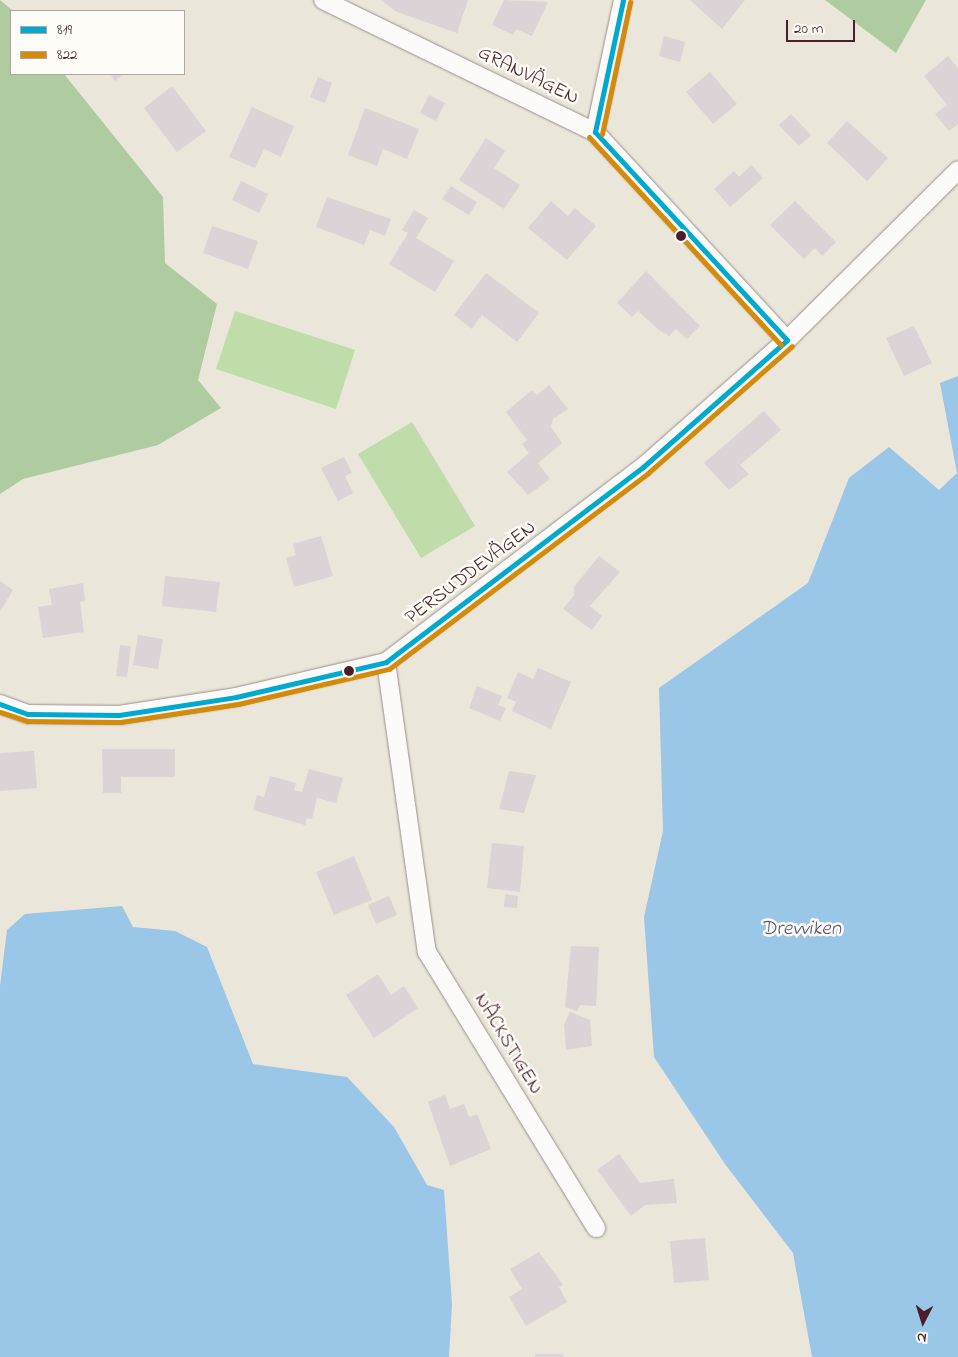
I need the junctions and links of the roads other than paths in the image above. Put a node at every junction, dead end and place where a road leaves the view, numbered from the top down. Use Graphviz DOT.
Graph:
graph roads {
  1 [pos="323,0"];
  2 [pos="623,0"];
  3 [pos="595,132"];
  4 [pos="958,170"];
  5 [pos="787,340"];
  6 [pos="386,662"];
  7 [pos="0,704"];
  8 [pos="596,1228"];
  1 -- 3 [label="street, GRANVÄGEN"];
  2 -- 3 [label="street"];
  3 -- 5 [label="street, GRANVÄGEN"];
  4 -- 5 [label="street, PERSUDDEVÄGEN"];
  5 -- 6 [label="street, PERSUDDEVÄGEN"];
  6 -- 7 [label="street, PERSUDDEVÄGEN"];
  6 -- 8 [label="street, NÄCKSTIGEN"];
}
